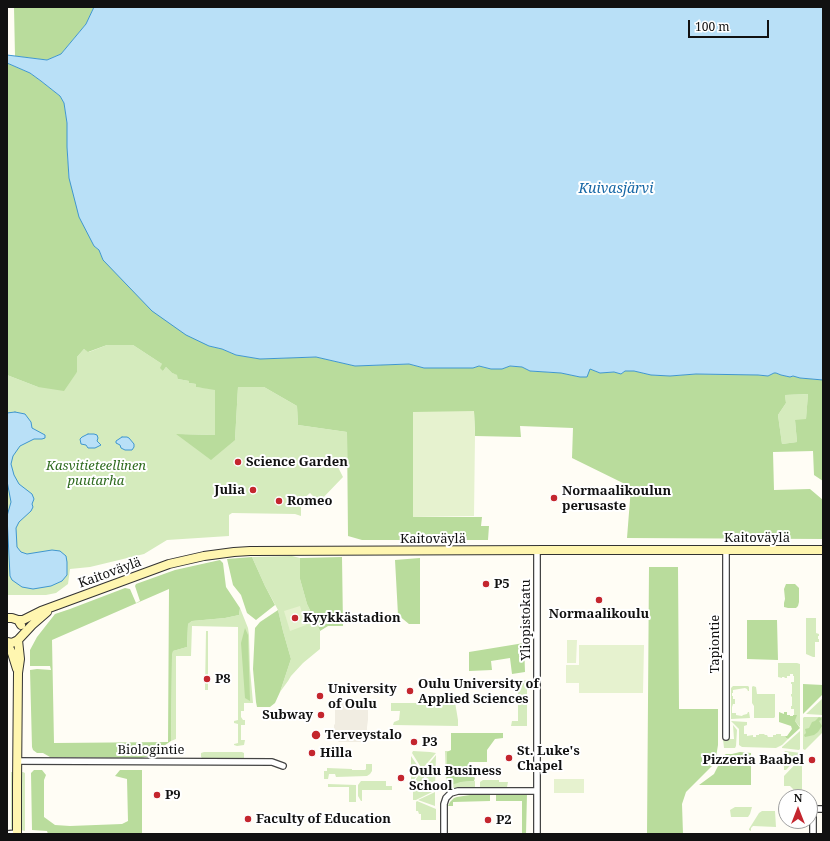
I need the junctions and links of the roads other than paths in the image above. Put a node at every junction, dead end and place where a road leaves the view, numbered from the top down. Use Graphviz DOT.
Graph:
graph roads {
  1 [pos="537,550"];
  2 [pos="726,550"];
  3 [pos="823,550"];
  4 [pos="52,607"];
  5 [pos="7,618"];
  6 [pos="18,620"];
  7 [pos="20,638"];
  8 [pos="7,643"];
  9 [pos="18,673"];
  10 [pos="726,737"];
  11 [pos="17,761"];
  12 [pos="283,766"];
  13 [pos="537,791"];
  14 [pos="823,809"];
  15 [pos="7,834"];
  16 [pos="17,834"];
  17 [pos="444,834"];
  18 [pos="537,834"];
  19 [pos="813,834"];
  1 -- 2 [label="street, Kaitoväylä"];
  1 -- 4 [label="street, Kaitoväylä"];
  1 -- 13 [label="street, Yliopistokatu"];
  2 -- 3 [label="street, Kaitoväylä"];
  2 -- 10 [label="street, Tapiontie"];
  4 -- 6 [label="street, Kaitoväylä"];
  4 -- 7 [label="street, Kaitoväylä"];
  5 -- 6 [label="street"];
  6 -- 7 [label="street"];
  7 -- 8 [label="street"];
  7 -- 9 [label="street"];
  8 -- 9 [label="street"];
  9 -- 11 [label="street"];
  11 -- 12 [label="street, Biologintie"];
  11 -- 16 [label="street"];
  13 -- 17 [label="street"];
  13 -- 18 [label="street, Yliopistokatu"];
  14 -- 19 [label="street"];
  15 -- 16 [label="street"];
}
